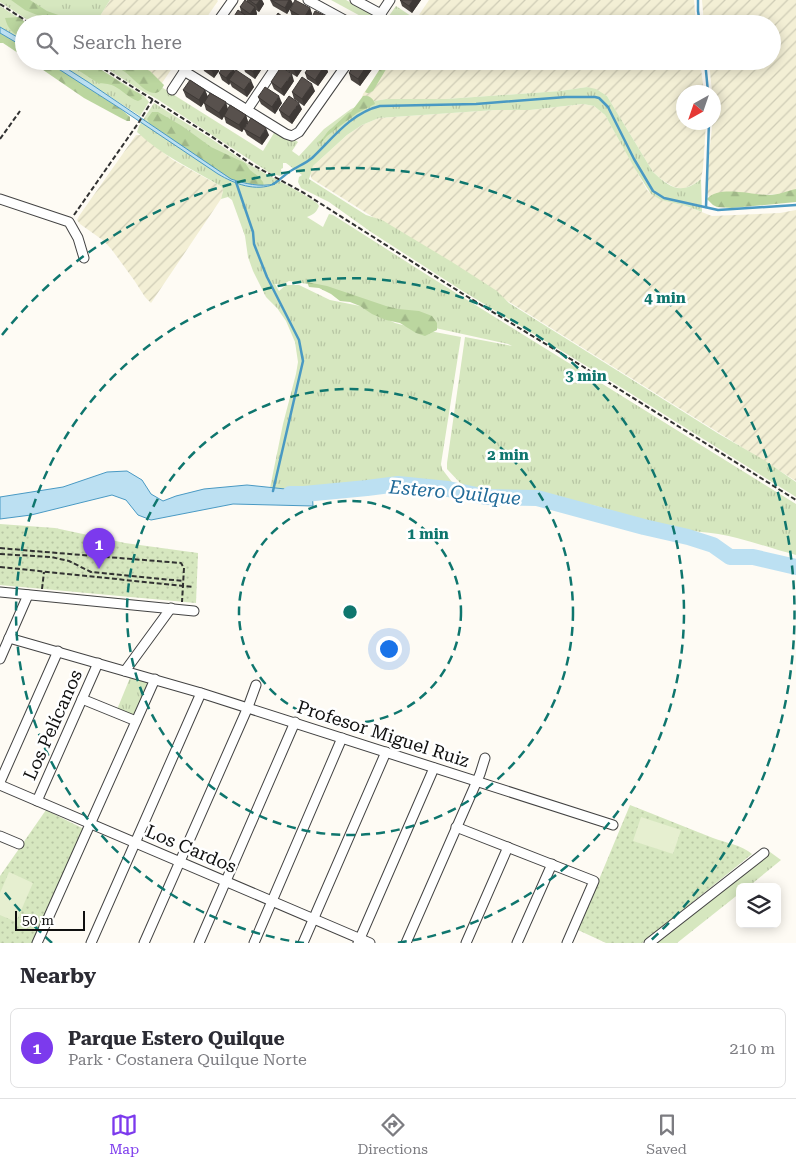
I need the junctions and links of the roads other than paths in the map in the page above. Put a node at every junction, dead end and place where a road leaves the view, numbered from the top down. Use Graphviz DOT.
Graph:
graph roads {
  1 [pos="233,0"];
  2 [pos="308,0"];
  3 [pos="355,0"];
  4 [pos="390,0"];
  5 [pos="381,14"];
  6 [pos="224,15"];
  7 [pos="336,15"];
  8 [pos="274,70"];
  9 [pos="343,70"];
  10 [pos="184,71"];
  11 [pos="172,90"];
  12 [pos="247,110"];
  13 [pos="0,199"];
  14 [pos="84,258"];
  15 [pos="0,592"];
  16 [pos="28,595"];
  17 [pos="171,608"];
  18 [pos="194,610"];
  19 [pos="9,638"];
  20 [pos="58,651"];
  21 [pos="0,659"];
  22 [pos="98,663"];
  23 [pos="125,671"];
  24 [pos="155,679"];
  25 [pos="256,685"];
  26 [pos="201,693"];
  27 [pos="82,699"];
  28 [pos="248,707"];
  29 [pos="136,721"];
  30 [pos="295,722"];
  31 [pos="342,738"];
  32 [pos="386,752"];
  33 [pos="485,758"];
  34 [pos="434,768"];
  35 [pos="477,781"];
  36 [pos="0,783"];
  37 [pos="38,801"];
  38 [pos="91,824"];
  39 [pos="613,825"];
  40 [pos="456,827"];
  41 [pos="0,836"];
  42 [pos="136,842"];
  43 [pos="19,844"];
  44 [pos="508,847"];
  45 [pos="764,853"];
  46 [pos="180,862"];
  47 [pos="552,864"];
  48 [pos="226,881"];
  49 [pos="272,901"];
  50 [pos="314,919"];
  51 [pos="359,941"];
  52 [pos="37,943"];
  53 [pos="91,943"];
  54 [pos="144,943"];
  55 [pos="199,943"];
  56 [pos="254,943"];
  57 [pos="303,943"];
  58 [pos="370,943"];
  59 [pos="406,943"];
  60 [pos="466,943"];
  61 [pos="517,943"];
  62 [pos="567,943"];
  63 [pos="649,943"];
  1 -- 6 [label="street"];
  2 -- 7 [label="street"];
  3 -- 5 [label="street"];
  4 -- 5 [label="street"];
  8 -- 12 [label="street"];
  9 -- 12 [label="street"];
  10 -- 11 [label="street"];
  10 -- 12 [label="street"];
  13 -- 14 [label="street"];
  15 -- 16 [label="street"];
  16 -- 17 [label="street"];
  16 -- 19 [label="street"];
  17 -- 18 [label="street"];
  17 -- 23 [label="street"];
  19 -- 20 [label="street, Profesor Miguel Ruiz"];
  19 -- 21 [label="street"];
  20 -- 22 [label="street, Profesor Miguel Ruiz"];
  20 -- 36 [label="street"];
  22 -- 23 [label="street, Profesor Miguel Ruiz"];
  22 -- 27 [label="street, Los Pelícanos"];
  23 -- 24 [label="street, Profesor Miguel Ruiz"];
  24 -- 26 [label="street, Profesor Miguel Ruiz"];
  24 -- 29 [label="street"];
  25 -- 28 [label="street"];
  26 -- 28 [label="street, Profesor Miguel Ruiz"];
  26 -- 42 [label="street"];
  27 -- 29 [label="street"];
  27 -- 37 [label="street, Los Pelícanos"];
  28 -- 30 [label="street, Profesor Miguel Ruiz"];
  28 -- 46 [label="street"];
  29 -- 38 [label="street"];
  30 -- 31 [label="street, Profesor Miguel Ruiz"];
  30 -- 48 [label="street"];
  31 -- 32 [label="street, Profesor Miguel Ruiz"];
  31 -- 49 [label="street"];
  32 -- 34 [label="street, Profesor Miguel Ruiz"];
  32 -- 50 [label="street"];
  33 -- 35 [label="street"];
  34 -- 35 [label="street, Profesor Miguel Ruiz"];
  34 -- 51 [label="street"];
  35 -- 39 [label="street, Profesor Miguel Ruiz"];
  35 -- 40 [label="street"];
  36 -- 37 [label="street, Los Cardos"];
  37 -- 38 [label="street, Los Cardos"];
  38 -- 42 [label="street, Los Cardos"];
  38 -- 52 [label="street"];
  40 -- 44 [label="street"];
  40 -- 59 [label="street"];
  41 -- 43 [label="street"];
  42 -- 46 [label="street, Los Cardos"];
  42 -- 53 [label="street"];
  44 -- 47 [label="street"];
  44 -- 60 [label="street"];
  45 -- 63 [label="street"];
  46 -- 48 [label="street, Los Cardos"];
  46 -- 54 [label="street"];
  47 -- 61 [label="street"];
  47 -- 62 [label="street"];
  48 -- 49 [label="street, Los Cardos"];
  48 -- 55 [label="street"];
  49 -- 50 [label="street, Los Cardos"];
  49 -- 56 [label="street"];
  50 -- 51 [label="street, Los Cardos"];
  50 -- 57 [label="street"];
  51 -- 58 [label="street, Los Cardos"];
}
